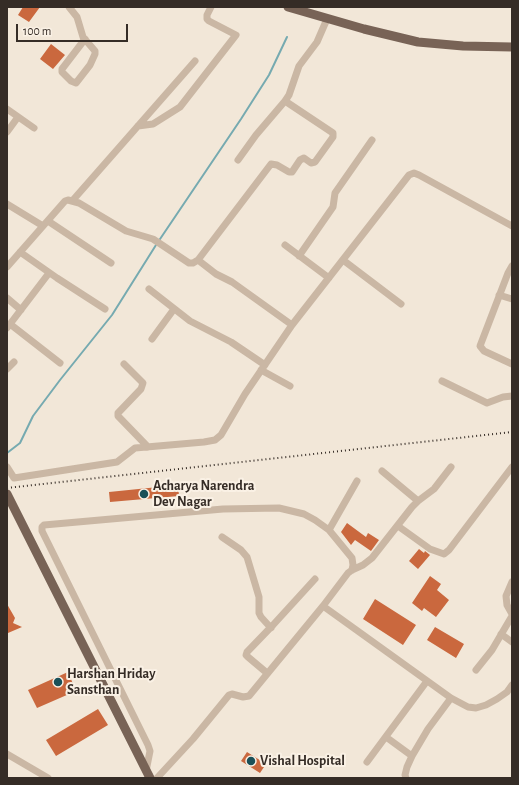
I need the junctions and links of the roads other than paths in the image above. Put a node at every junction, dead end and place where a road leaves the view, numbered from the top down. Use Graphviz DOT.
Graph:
graph roads {
  1 [pos="69,7"];
  2 [pos="211,7"];
  3 [pos="288,7"];
  4 [pos="327,19"];
  5 [pos="86,39"];
  6 [pos="512,47"];
  7 [pos="195,61"];
  8 [pos="285,101"];
  9 [pos="7,109"];
  10 [pos="18,117"];
  11 [pos="138,126"];
  12 [pos="34,128"];
  13 [pos="7,132"];
  14 [pos="372,140"];
  15 [pos="238,160"];
  16 [pos="73,200"];
  17 [pos="7,204"];
  18 [pos="46,224"];
  19 [pos="512,226"];
  20 [pos="284,245"];
  21 [pos="20,252"];
  22 [pos="299,256"];
  23 [pos="198,260"];
  24 [pos="342,260"];
  25 [pos="111,263"];
  26 [pos="512,266"];
  27 [pos="7,267"];
  28 [pos="49,273"];
  29 [pos="329,278"];
  30 [pos="149,289"];
  31 [pos="499,295"];
  32 [pos="7,298"];
  33 [pos="512,299"];
  34 [pos="401,304"];
  35 [pos="105,309"];
  36 [pos="174,309"];
  37 [pos="21,310"];
  38 [pos="292,325"];
  39 [pos="9,326"];
  40 [pos="152,339"];
  41 [pos="14,362"];
  42 [pos="60,363"];
  43 [pos="124,364"];
  44 [pos="512,364"];
  45 [pos="263,367"];
  46 [pos="7,369"];
  47 [pos="442,381"];
  48 [pos="290,386"];
  49 [pos="512,396"];
  50 [pos="148,447"];
  51 [pos="7,466"];
  52 [pos="451,467"];
  53 [pos="512,467"];
  54 [pos="382,472"];
  55 [pos="357,481"];
  56 [pos="7,494"];
  57 [pos="418,501"];
  58 [pos="398,526"];
  59 [pos="328,530"];
  60 [pos="222,537"];
  61 [pos="352,570"];
  62 [pos="316,579"];
  63 [pos="512,582"];
  64 [pos="323,606"];
  65 [pos="512,615"];
  66 [pos="272,628"];
  67 [pos="501,634"];
  68 [pos="512,642"];
  69 [pos="476,670"];
  70 [pos="267,673"];
  71 [pos="427,681"];
  72 [pos="512,685"];
  73 [pos="451,698"];
  74 [pos="386,737"];
  75 [pos="7,754"];
  76 [pos="412,756"];
  77 [pos="367,762"];
  78 [pos="148,774"];
  79 [pos="48,778"];
  80 [pos="157,778"];
  81 [pos="406,778"];
  1 -- 5 [label="street"];
  2 -- 11 [label="street"];
  3 -- 4 [label="main road"];
  4 -- 6 [label="main road"];
  4 -- 8 [label="street"];
  5 -- 5 [label="street"];
  7 -- 11 [label="street"];
  8 -- 15 [label="street"];
  8 -- 23 [label="street"];
  9 -- 10 [label="street"];
  10 -- 12 [label="street"];
  10 -- 13 [label="street"];
  11 -- 16 [label="street"];
  14 -- 22 [label="street"];
  16 -- 18 [label="street"];
  16 -- 23 [label="street"];
  17 -- 18 [label="street"];
  18 -- 21 [label="street"];
  18 -- 25 [label="street"];
  19 -- 24 [label="street"];
  20 -- 22 [label="street"];
  21 -- 27 [label="street"];
  21 -- 28 [label="street"];
  22 -- 29 [label="street"];
  23 -- 38 [label="street"];
  24 -- 29 [label="street"];
  24 -- 34 [label="street"];
  26 -- 31 [label="street"];
  28 -- 35 [label="street"];
  28 -- 37 [label="street"];
  29 -- 38 [label="street"];
  30 -- 36 [label="street"];
  31 -- 33 [label="street"];
  31 -- 44 [label="street"];
  32 -- 37 [label="street"];
  36 -- 40 [label="street"];
  36 -- 45 [label="street"];
  37 -- 39 [label="street"];
  38 -- 45 [label="street"];
  39 -- 42 [label="street"];
  41 -- 46 [label="street"];
  43 -- 50 [label="street"];
  45 -- 48 [label="street"];
  45 -- 50 [label="street"];
  47 -- 49 [label="street"];
  50 -- 51 [label="street"];
  52 -- 57 [label="street"];
  53 -- 58 [label="street"];
  54 -- 57 [label="street"];
  55 -- 59 [label="street"];
  56 -- 78 [label="main road"];
  57 -- 58 [label="street"];
  58 -- 61 [label="street"];
  59 -- 61 [label="street"];
  59 -- 78 [label="street"];
  60 -- 66 [label="street"];
  61 -- 64 [label="street"];
  62 -- 66 [label="street"];
  63 -- 65 [label="street"];
  64 -- 70 [label="street"];
  64 -- 71 [label="street"];
  65 -- 67 [label="street"];
  66 -- 70 [label="street"];
  67 -- 68 [label="street"];
  67 -- 69 [label="street"];
  70 -- 80 [label="street"];
  71 -- 73 [label="street"];
  71 -- 74 [label="street"];
  72 -- 73 [label="street"];
  73 -- 76 [label="street"];
  74 -- 76 [label="street"];
  74 -- 77 [label="street"];
  75 -- 79 [label="street"];
  76 -- 81 [label="street"];
}
